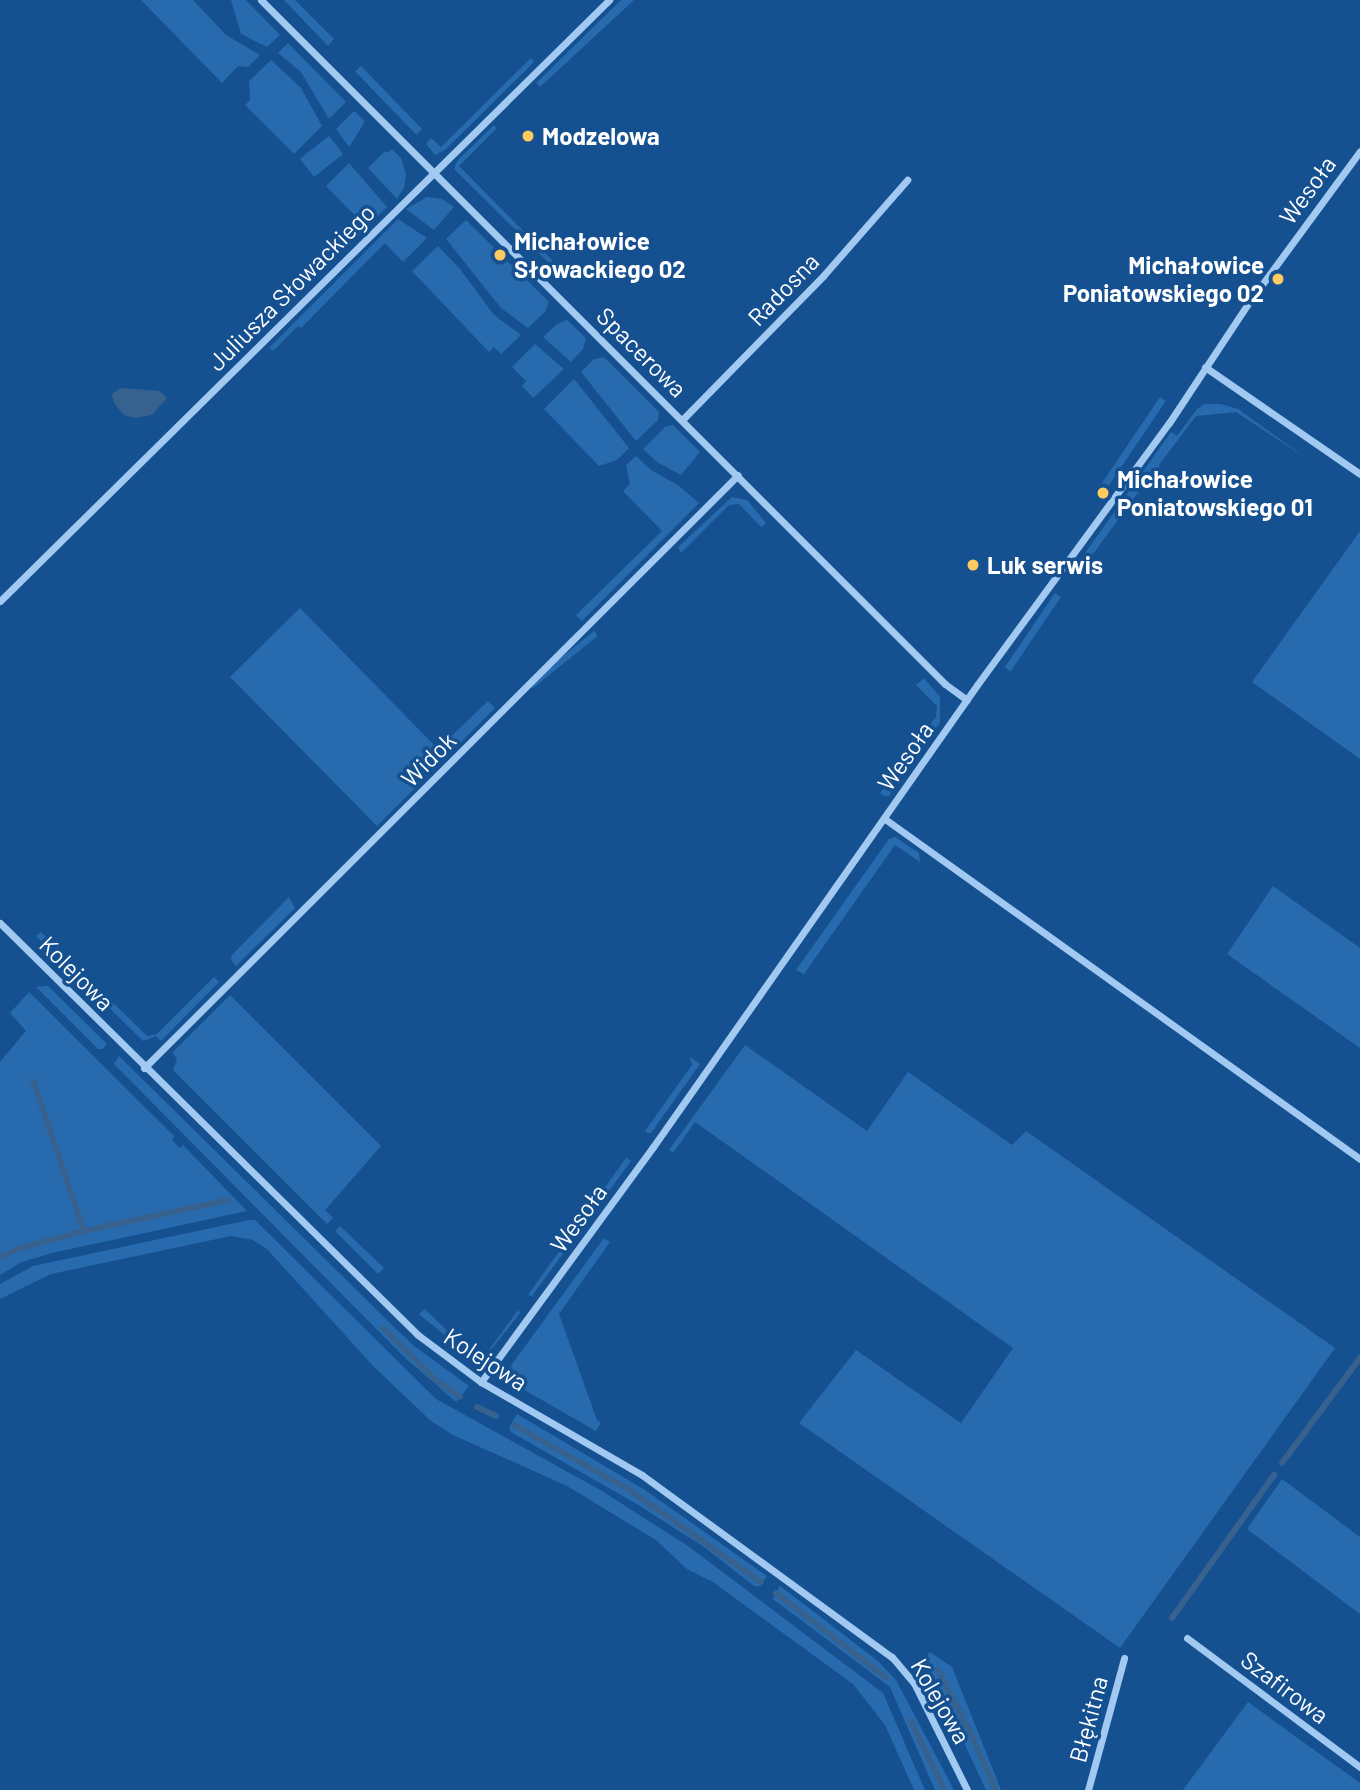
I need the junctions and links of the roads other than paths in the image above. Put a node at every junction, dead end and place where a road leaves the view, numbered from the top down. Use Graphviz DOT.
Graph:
graph roads {
  1 [pos="261,0"];
  2 [pos="609,0"];
  3 [pos="1360,151"];
  4 [pos="432,174"];
  5 [pos="908,180"];
  6 [pos="1205,367"];
  7 [pos="682,420"];
  8 [pos="1360,474"];
  9 [pos="738,475"];
  10 [pos="0,601"];
  11 [pos="967,700"];
  12 [pos="885,819"];
  13 [pos="0,923"];
  14 [pos="144,1068"];
  15 [pos="1360,1159"];
  16 [pos="481,1382"];
  17 [pos="1187,1638"];
  18 [pos="1124,1658"];
  19 [pos="1360,1767"];
  20 [pos="967,1790"];
  21 [pos="1088,1790"];
  1 -- 4 [label="street, Spacerowa"];
  2 -- 4 [label="street, Juliusza Słowackiego"];
  3 -- 6 [label="street, Wesoła"];
  4 -- 7 [label="street, Spacerowa"];
  4 -- 10 [label="street, Juliusza Słowackiego"];
  5 -- 7 [label="street, Radosna"];
  6 -- 8 [label="street"];
  6 -- 11 [label="street, Wesoła"];
  7 -- 9 [label="street, Spacerowa"];
  9 -- 11 [label="street, Spacerowa"];
  9 -- 14 [label="street, Widok"];
  11 -- 12 [label="street, Wesoła"];
  12 -- 15 [label="street"];
  12 -- 16 [label="street, Wesoła"];
  13 -- 14 [label="street, Kolejowa"];
  14 -- 16 [label="street, Kolejowa"];
  16 -- 20 [label="street, Kolejowa"];
  17 -- 19 [label="street, Szafirowa"];
  18 -- 21 [label="street, Błękitna"];
}
